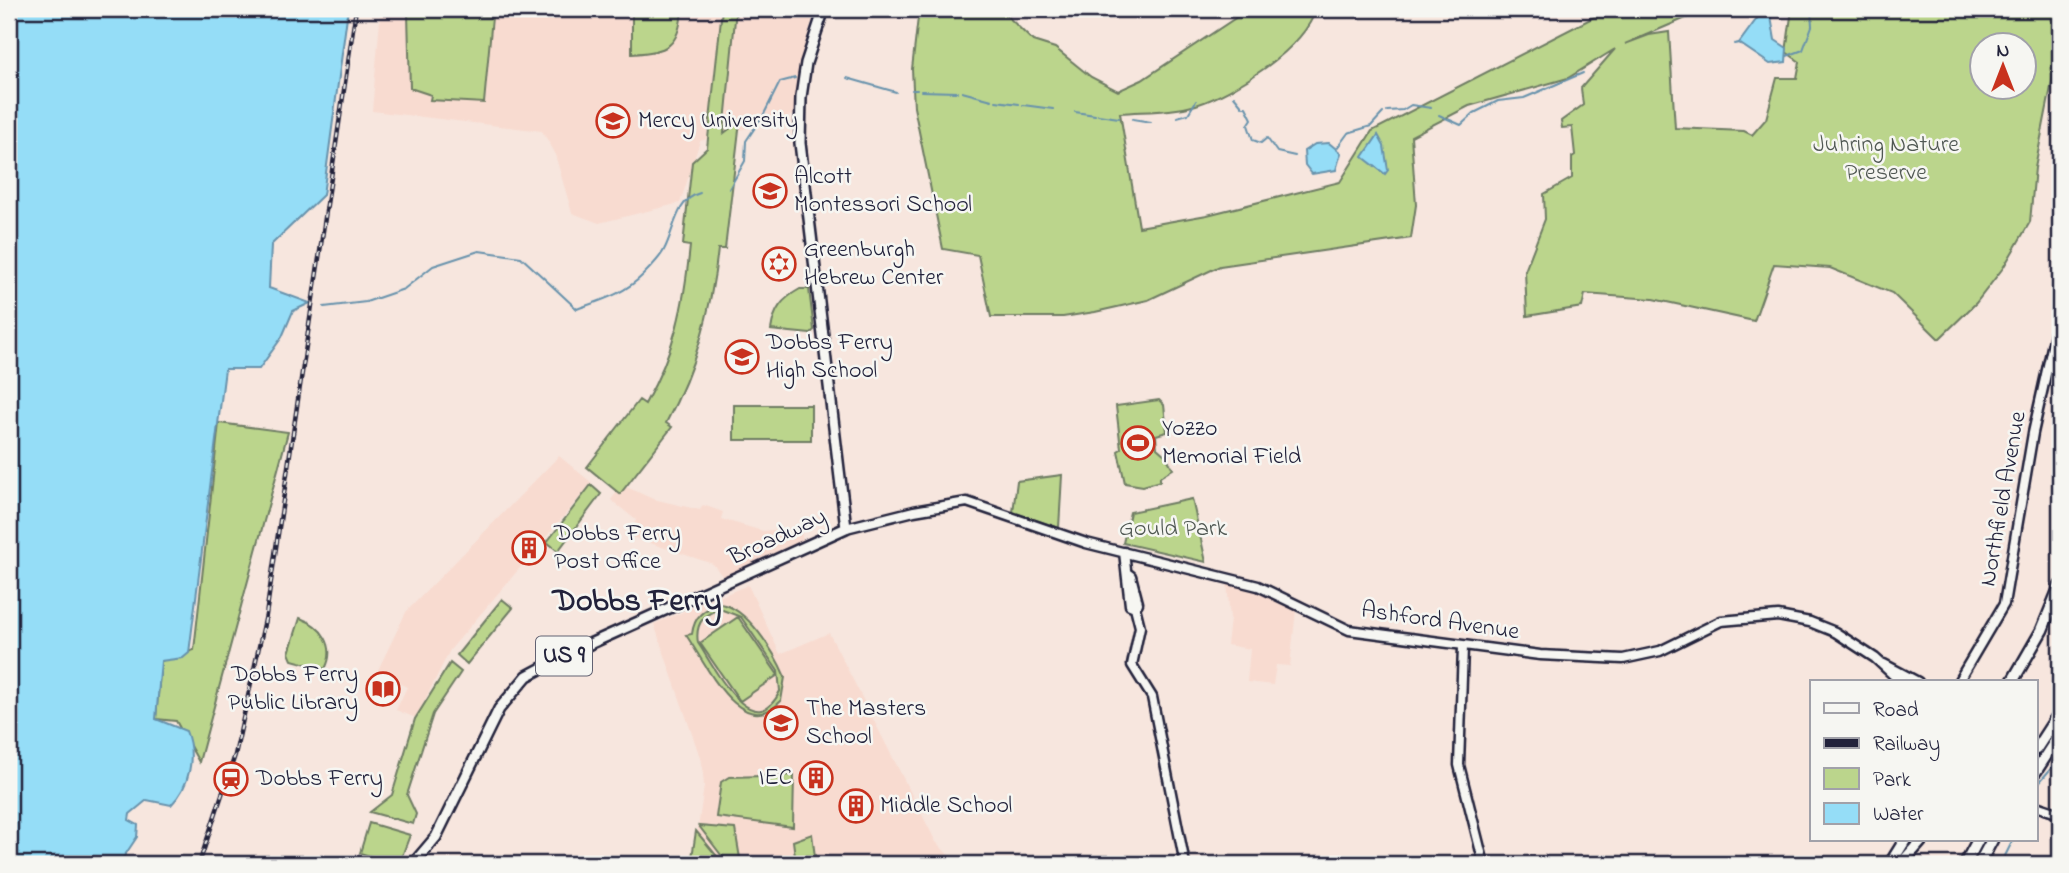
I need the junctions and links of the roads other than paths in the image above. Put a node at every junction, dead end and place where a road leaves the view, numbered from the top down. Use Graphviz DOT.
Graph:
graph roads {
  1 [pos="824,9"];
  2 [pos="2060,311"];
  3 [pos="846,528"];
  4 [pos="1124,552"];
  5 [pos="2060,586"];
  6 [pos="2060,603"];
  7 [pos="1463,647"];
  8 [pos="1880,663"];
  9 [pos="1898,680"];
  10 [pos="1914,680"];
  11 [pos="1959,680"];
  12 [pos="2013,680"];
  13 [pos="2019,680"];
  14 [pos="2060,712"];
  15 [pos="2060,734"];
  16 [pos="2038,746"];
  17 [pos="2038,768"];
  18 [pos="2038,807"];
  19 [pos="2060,814"];
  20 [pos="1898,842"];
  21 [pos="1905,842"];
  22 [pos="1920,842"];
  23 [pos="1977,842"];
  24 [pos="1991,842"];
  25 [pos="413,864"];
  26 [pos="1185,864"];
  27 [pos="1484,864"];
  28 [pos="1883,864"];
  29 [pos="1890,864"];
  30 [pos="1901,864"];
  31 [pos="1965,864"];
  32 [pos="1979,864"];
  1 -- 3 [label="main road, Broadway"];
  2 -- 11 [label="main road, Northfield Avenue"];
  3 -- 4 [label="main road, Ashford Avenue"];
  3 -- 25 [label="main road, Broadway / US 9"];
  4 -- 7 [label="main road, Ashford Avenue"];
  4 -- 26 [label="main road"];
  5 -- 12 [label="highway"];
  6 -- 13 [label="highway"];
  7 -- 8 [label="main road, Ashford Avenue"];
  7 -- 27 [label="main road"];
  8 -- 9 [label="main road, Ashford Avenue"];
  8 -- 10 [label="main road"];
  14 -- 16 [label="highway"];
  15 -- 17 [label="highway"];
  18 -- 19 [label="main road"];
  20 -- 28 [label="highway"];
  21 -- 29 [label="highway"];
  22 -- 30 [label="highway"];
  23 -- 31 [label="highway"];
  24 -- 32 [label="highway"];
}
